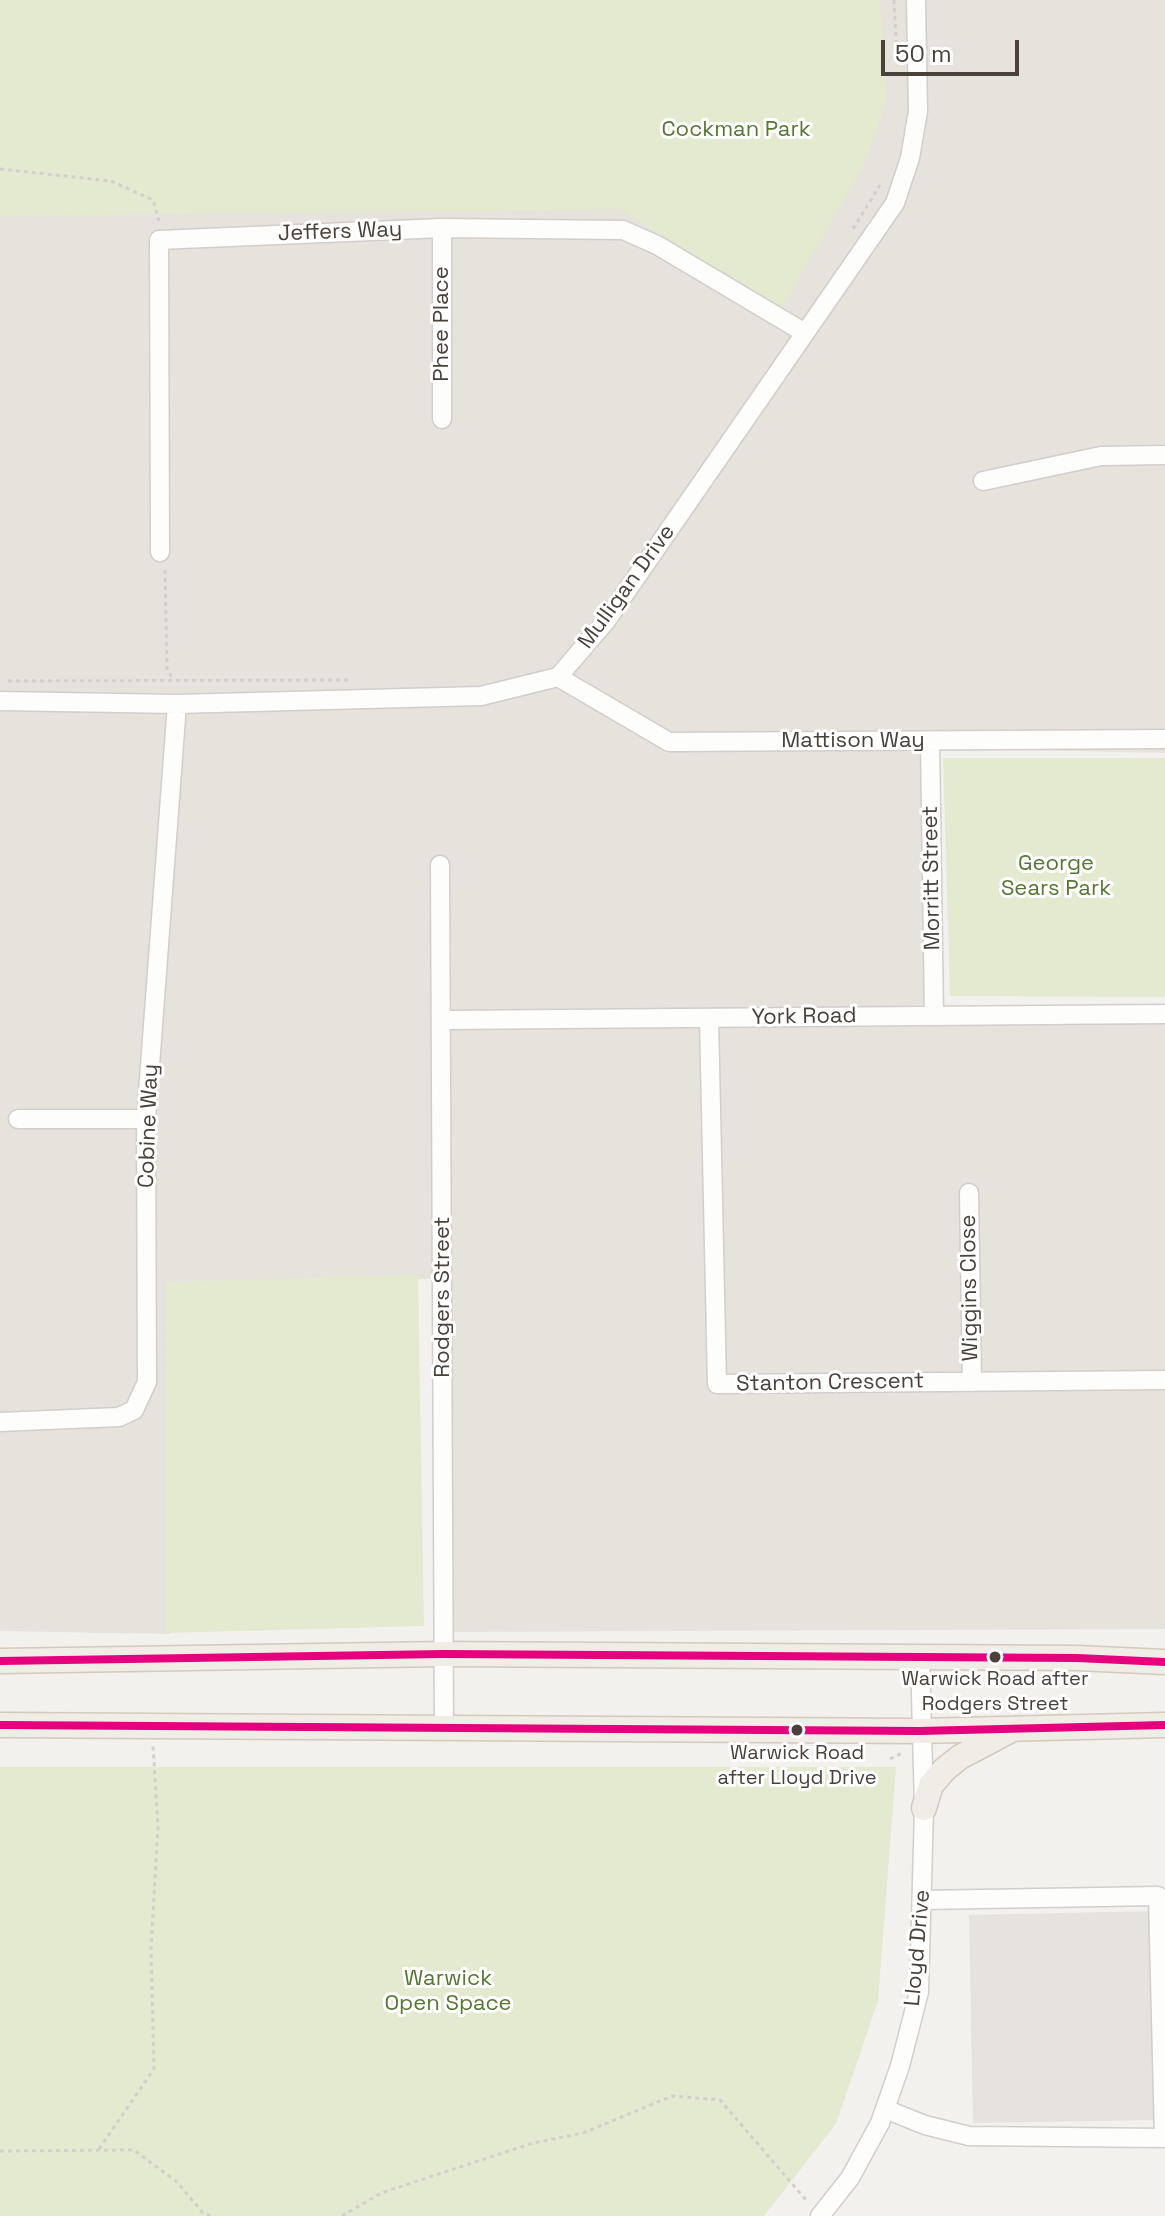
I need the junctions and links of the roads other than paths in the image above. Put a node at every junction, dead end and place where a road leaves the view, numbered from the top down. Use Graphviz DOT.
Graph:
graph roads {
  1 [pos="916,0"];
  2 [pos="442,228"];
  3 [pos="805,333"];
  4 [pos="442,419"];
  5 [pos="1165,455"];
  6 [pos="983,481"];
  7 [pos="160,552"];
  8 [pos="558,677"];
  9 [pos="0,701"];
  10 [pos="177,704"];
  11 [pos="1165,739"];
  12 [pos="930,741"];
  13 [pos="440,865"];
  14 [pos="1165,1014"];
  15 [pos="934,1016"];
  16 [pos="709,1018"];
  17 [pos="443,1020"];
  18 [pos="18,1119"];
  19 [pos="146,1119"];
  20 [pos="969,1193"];
  21 [pos="1165,1380"];
  22 [pos="972,1382"];
  23 [pos="0,1422"];
  24 [pos="444,1654"];
  25 [pos="920,1657"];
  26 [pos="0,1661"];
  27 [pos="1165,1662"];
  28 [pos="0,1725"];
  29 [pos="1165,1725"];
  30 [pos="1018,1726"];
  31 [pos="444,1729"];
  32 [pos="920,1731"];
  33 [pos="924,1808"];
  34 [pos="923,1900"];
  35 [pos="885,2109"];
  36 [pos="1164,2139"];
  37 [pos="820,2216"];
  1 -- 3 [label="street, Mulligan Drive"];
  2 -- 3 [label="street, Jeffers Way"];
  2 -- 4 [label="street, Phee Place"];
  2 -- 7 [label="street, Jeffers Way"];
  3 -- 8 [label="street, Mulligan Drive"];
  5 -- 6 [label="street"];
  8 -- 10 [label="street"];
  8 -- 12 [label="street, Mattison Way"];
  9 -- 10 [label="street"];
  10 -- 19 [label="street, Cobine Way"];
  11 -- 12 [label="street, Mattison Way"];
  12 -- 15 [label="street, Morritt Street"];
  13 -- 17 [label="street, Rodgers Street"];
  14 -- 15 [label="street, York Road"];
  15 -- 16 [label="street, York Road"];
  16 -- 17 [label="street, York Road"];
  16 -- 22 [label="street, Stanton Crescent"];
  17 -- 24 [label="street, Rodgers Street"];
  18 -- 19 [label="street"];
  19 -- 23 [label="street, Cobine Way"];
  20 -- 22 [label="street, Wiggins Close"];
  21 -- 22 [label="street, Stanton Crescent"];
  24 -- 25 [label="main road"];
  24 -- 26 [label="main road"];
  24 -- 31 [label="street, Rodgers Street"];
  25 -- 27 [label="main road"];
  25 -- 32 [label="street, Lloyd Drive"];
  28 -- 31 [label="main road"];
  29 -- 30 [label="main road"];
  30 -- 32 [label="main road"];
  30 -- 33 [label="main road"];
  31 -- 32 [label="main road"];
  32 -- 33 [label="street, Lloyd Drive"];
  33 -- 34 [label="street, Lloyd Drive"];
  34 -- 35 [label="street, Lloyd Drive"];
  34 -- 36 [label="street"];
  35 -- 36 [label="street"];
  35 -- 37 [label="street, Lloyd Drive"];
}
